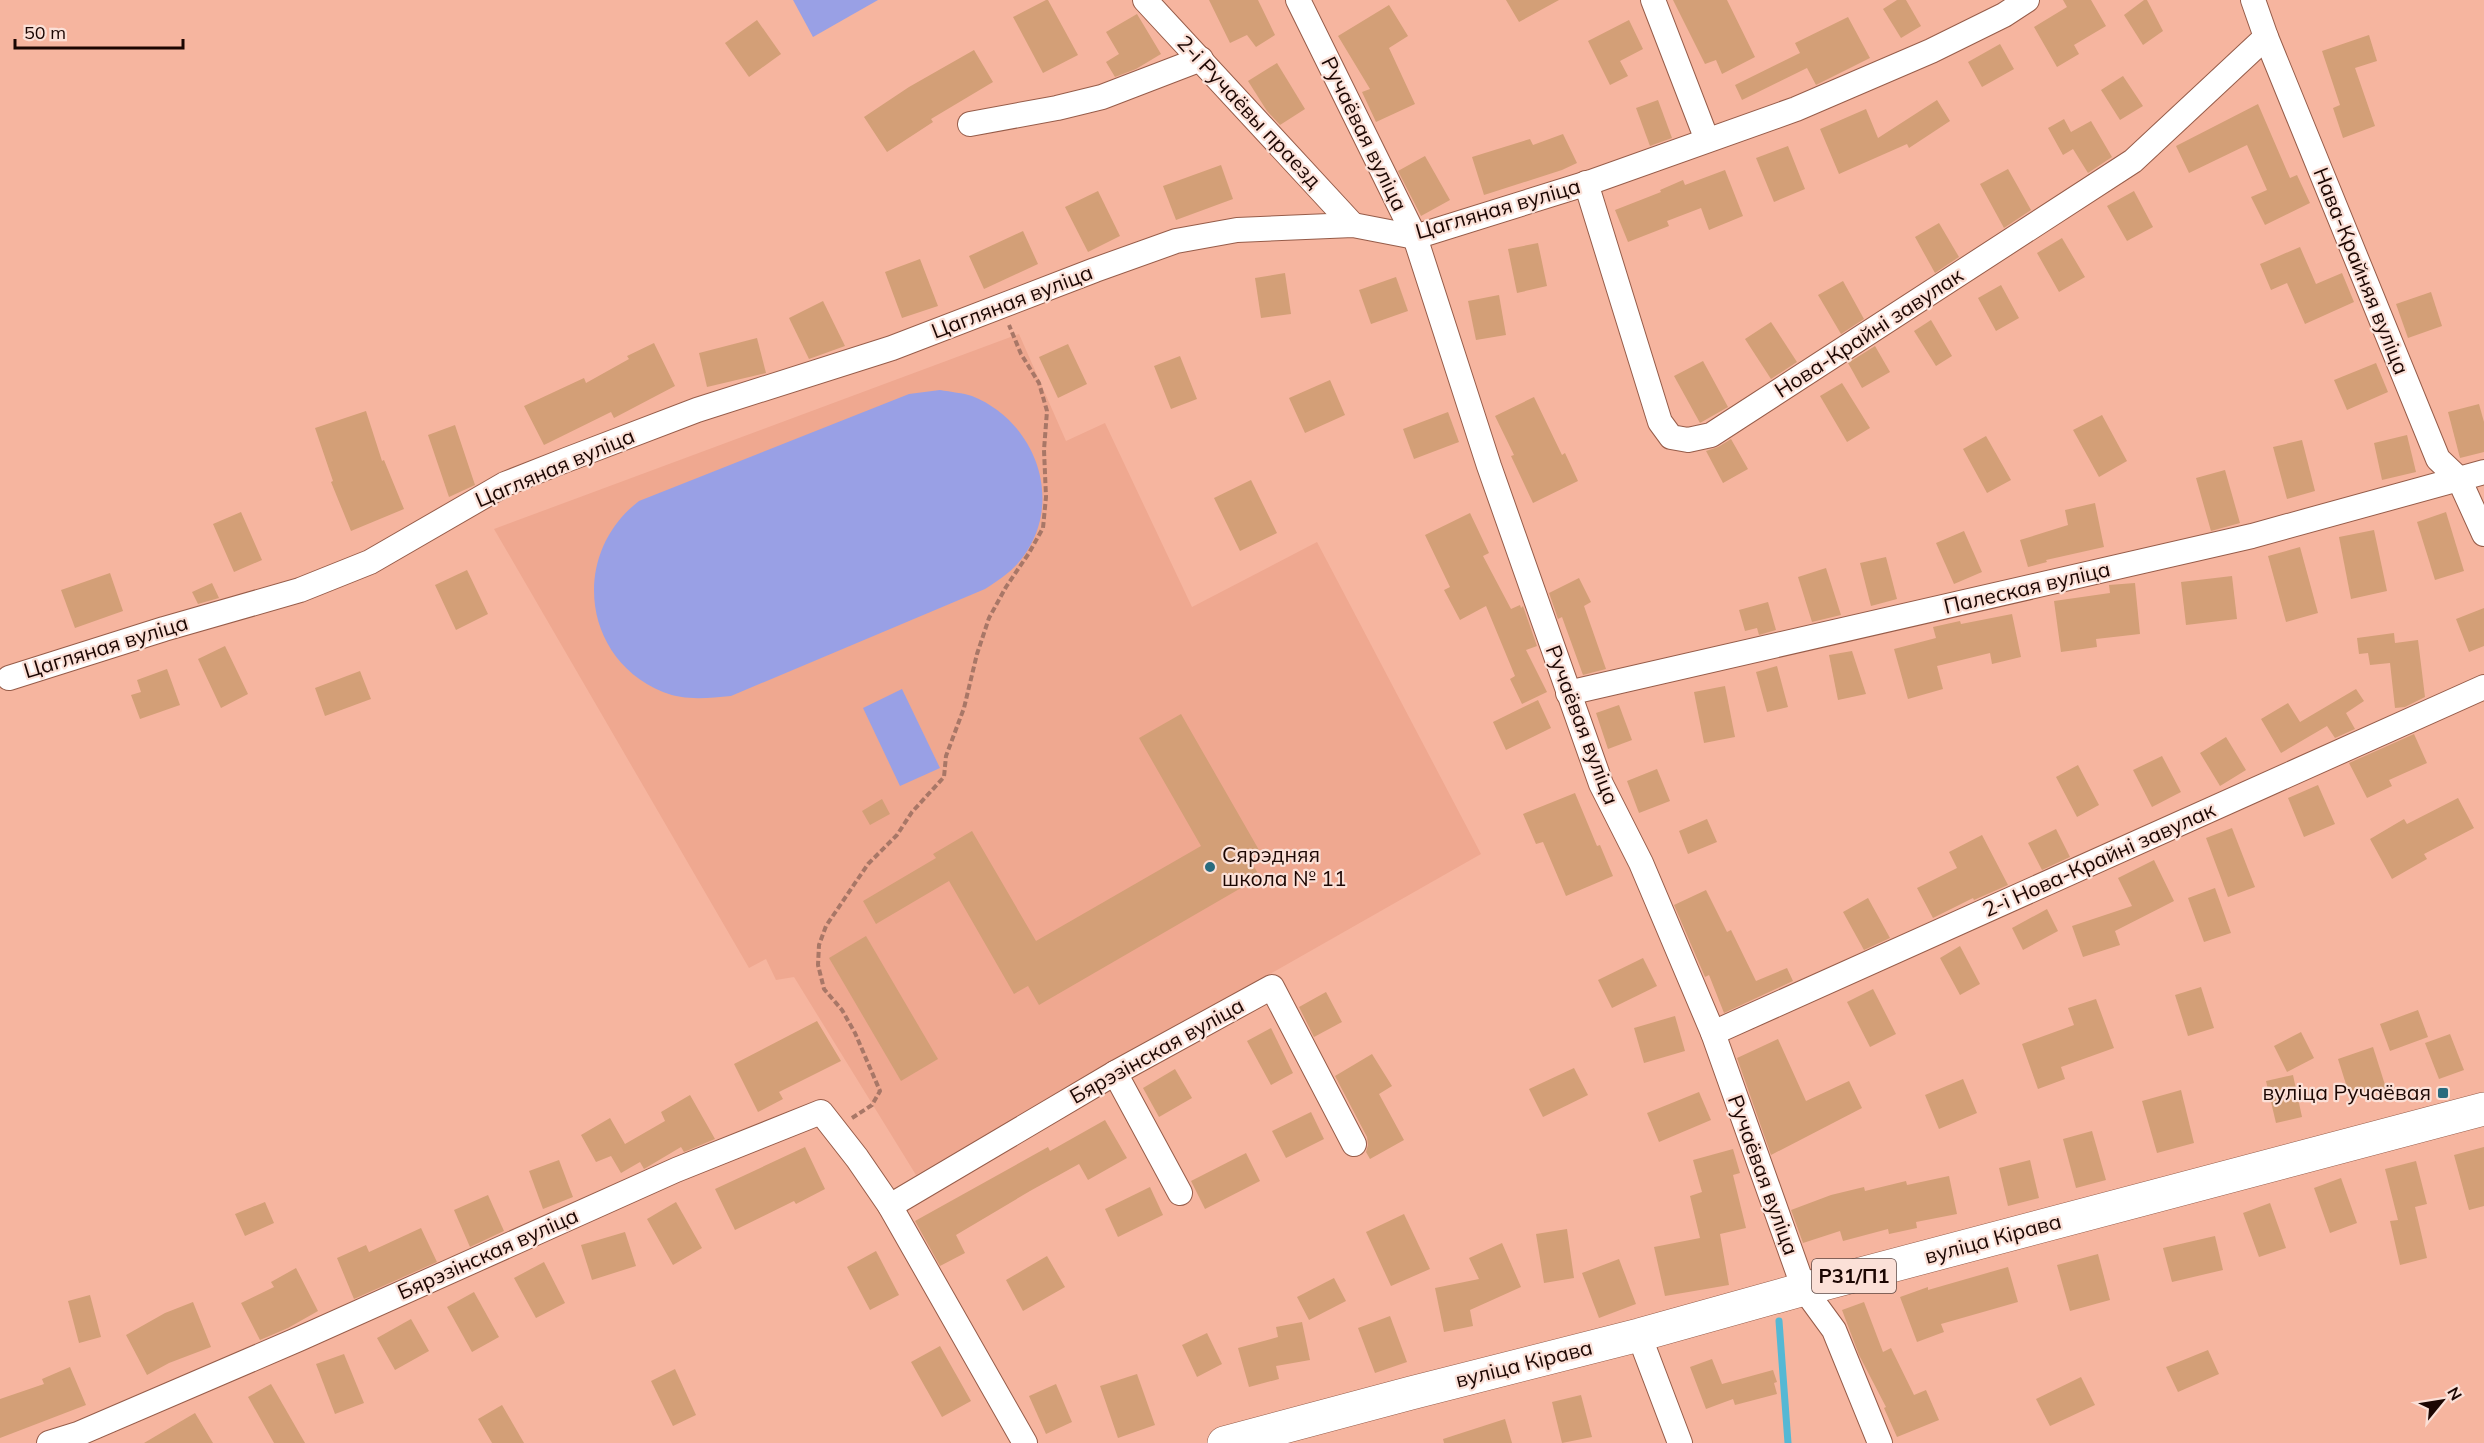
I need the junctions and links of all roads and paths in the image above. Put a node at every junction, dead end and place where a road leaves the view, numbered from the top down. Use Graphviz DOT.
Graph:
graph roads {
  1 [pos="1144,0"];
  2 [pos="1298,0"];
  3 [pos="1653,0"];
  4 [pos="2027,0"];
  5 [pos="2253,0"];
  6 [pos="2266,37"];
  7 [pos="1201,59"];
  8 [pos="970,124"];
  9 [pos="1707,140"];
  10 [pos="1586,183"];
  11 [pos="1353,225"];
  12 [pos="1414,237"];
  13 [pos="1003,305"];
  14 [pos="2484,472"];
  15 [pos="2459,479"];
  16 [pos="2484,534"];
  17 [pos="9,678"];
  18 [pos="2484,687"];
  19 [pos="1568,693"];
  20 [pos="1713,1033"];
  21 [pos="1115,1073"];
  22 [pos="2484,1109"];
  23 [pos="834,1130"];
  24 [pos="1354,1144"];
  25 [pos="1180,1193"];
  26 [pos="890,1206"];
  27 [pos="1804,1289"];
  28 [pos="1639,1335"];
  29 [pos="1303,1432"];
  30 [pos="80,1439"];
  31 [pos="49,1443"];
  32 [pos="1025,1443"];
  33 [pos="1224,1443"];
  34 [pos="1680,1443"];
  35 [pos="1880,1443"];
  1 -- 7 [label="street, 2-і Ручаёвы праезд"];
  2 -- 12 [label="street, Ручаёвая вуліца"];
  3 -- 9 [label="street"];
  4 -- 9 [label="street, Цагляная вуліца"];
  5 -- 6 [label="street, Нава-Крайняя вуліца"];
  6 -- 10 [label="street, Нова-Крайні завулак"];
  6 -- 15 [label="street, Нава-Крайняя вуліца"];
  7 -- 8 [label="street"];
  7 -- 11 [label="street, 2-і Ручаёвы праезд"];
  9 -- 10 [label="street, Цагляная вуліца"];
  10 -- 12 [label="street, Цагляная вуліца"];
  11 -- 12 [label="street, Цагляная вуліца"];
  11 -- 13 [label="street, Цагляная вуліца"];
  12 -- 19 [label="street, Ручаёвая вуліца"];
  13 -- 17 [label="street, Цагляная вуліца"];
  13 -- 23 [label="path"];
  14 -- 15 [label="street, Палеская вуліца"];
  15 -- 16 [label="street, Нава-Крайняя вуліца"];
  15 -- 19 [label="street, Палеская вуліца"];
  18 -- 20 [label="street, 2-і Нова-Крайні завулак"];
  19 -- 20 [label="street, Ручаёвая вуліца"];
  20 -- 27 [label="street, Ручаёвая вуліца"];
  21 -- 24 [label="street, Бярэзінская вуліца"];
  21 -- 25 [label="street"];
  21 -- 26 [label="street, Бярэзінская вуліца"];
  22 -- 27 [label="main road, вуліца Кірава / Р31/П1"];
  23 -- 26 [label="street, Бярэзінская вуліца"];
  23 -- 30 [label="street, Бярэзінская вуліца"];
  26 -- 32 [label="street, Бярэзінская вуліца"];
  27 -- 28 [label="main road, вуліца Кірава / Р31/П1"];
  27 -- 35 [label="street, Ручаёвая вуліца"];
  28 -- 29 [label="main road, вуліца Кірава / Р31/П1"];
  28 -- 34 [label="street"];
  29 -- 33 [label="main road, вуліца Кірава / Р31/П1"];
  30 -- 31 [label="street, Бярэзінская вуліца"];
}
